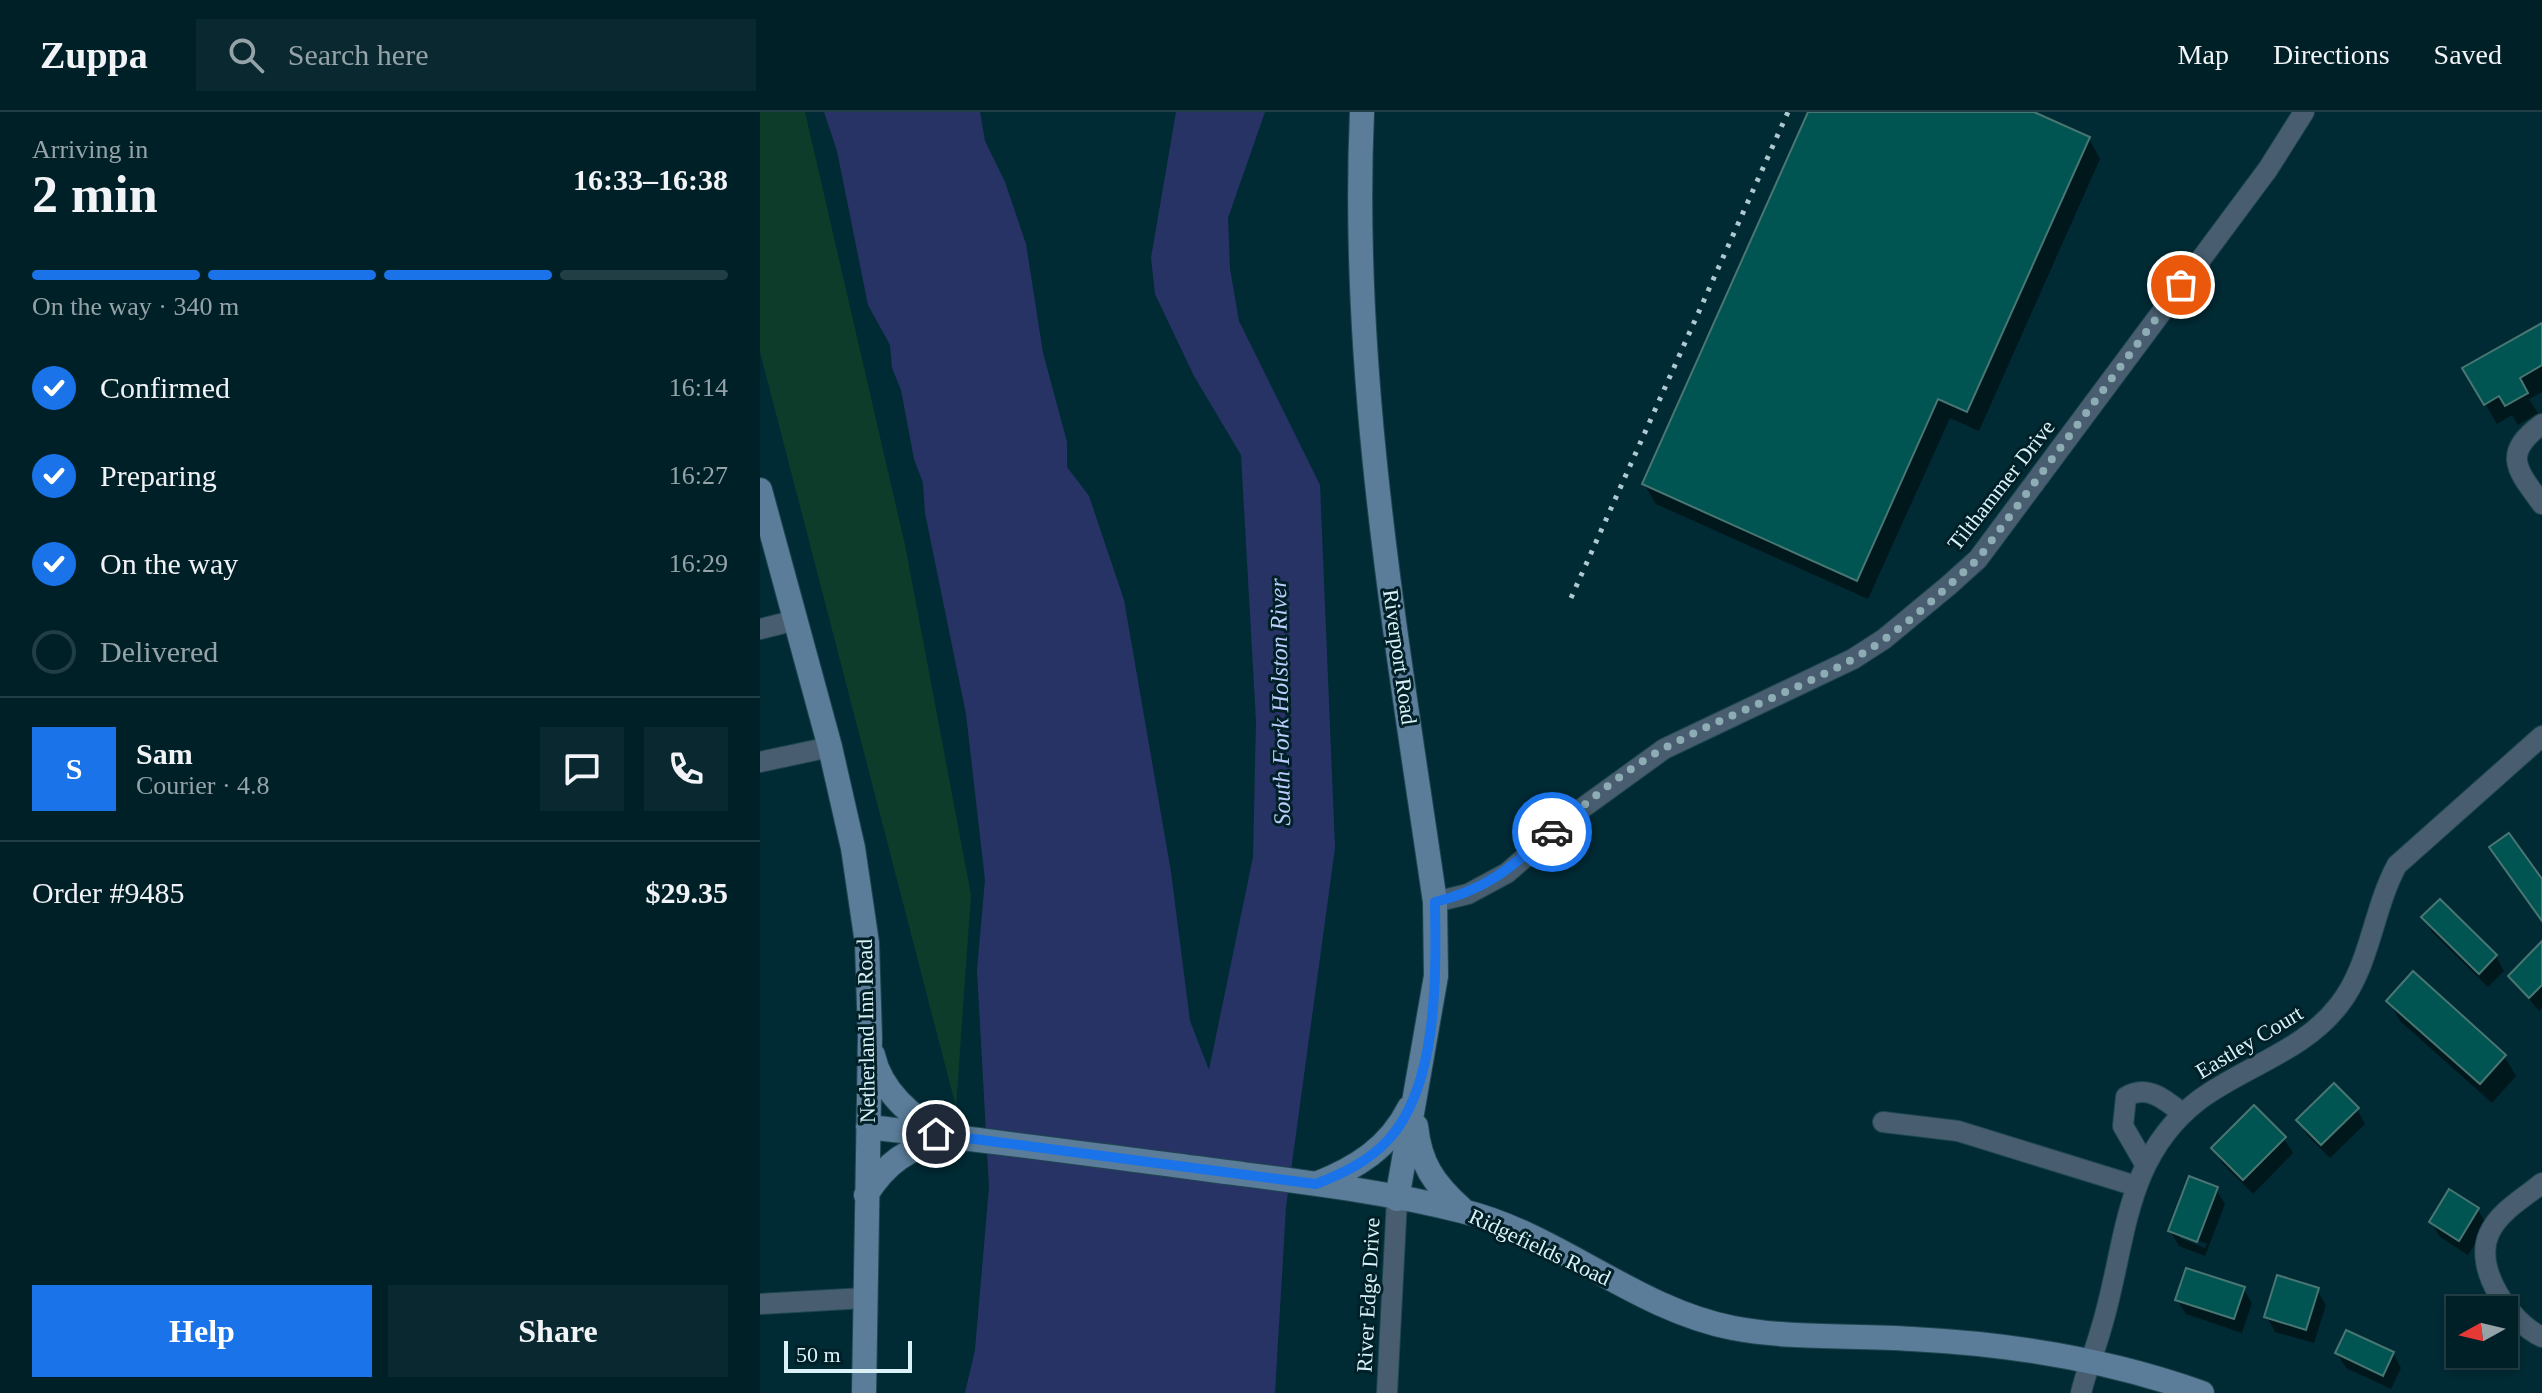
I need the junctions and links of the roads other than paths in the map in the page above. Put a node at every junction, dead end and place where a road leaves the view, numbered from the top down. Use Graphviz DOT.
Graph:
graph roads {
  1 [pos="1362,112"];
  2 [pos="2304,112"];
  3 [pos="2542,424"];
  4 [pos="760,490"];
  5 [pos="2542,504"];
  6 [pos="796,620"];
  7 [pos="760,629"];
  8 [pos="2542,736"];
  9 [pos="830,747"];
  10 [pos="760,762"];
  11 [pos="1435,902"];
  12 [pos="870,1037"];
  13 [pos="1417,1092"];
  14 [pos="2183,1114"];
  15 [pos="1883,1122"];
  16 [pos="868,1127"];
  17 [pos="935,1135"];
  18 [pos="2145,1164"];
  19 [pos="2542,1183"];
  20 [pos="1316,1184"];
  21 [pos="2136,1186"];
  22 [pos="866,1195"];
  23 [pos="1397,1199"];
  24 [pos="1465,1211"];
  25 [pos="865,1298"];
  26 [pos="760,1304"];
  27 [pos="2542,1337"];
  28 [pos="2089,1359"];
  29 [pos="864,1393"];
  30 [pos="1387,1393"];
  31 [pos="2081,1393"];
  32 [pos="2202,1393"];
  1 -- 11 [label="main road, Riverport Road"];
  2 -- 11 [label="street, Tilthammer Drive"];
  3 -- 5 [label="street"];
  4 -- 6 [label="main road, Netherland Inn Road"];
  6 -- 7 [label="street"];
  6 -- 9 [label="main road, Netherland Inn Road"];
  8 -- 14 [label="street, Eastley Court"];
  9 -- 10 [label="street"];
  9 -- 12 [label="main road, Netherland Inn Road"];
  11 -- 13 [label="main road, Riverport Road"];
  12 -- 16 [label="main road, Netherland Inn Road"];
  12 -- 17 [label="main road"];
  13 -- 20 [label="main road"];
  13 -- 23 [label="main road, Riverport Road"];
  13 -- 24 [label="main road"];
  14 -- 18 [label="street, Eastley Court"];
  14 -- 18 [label="street"];
  15 -- 21 [label="street"];
  16 -- 17 [label="main road, Ridgefields Road"];
  16 -- 22 [label="main road, Netherland Inn Road"];
  17 -- 20 [label="main road, Ridgefields Road"];
  17 -- 22 [label="main road"];
  18 -- 21 [label="street, Eastley Court"];
  19 -- 27 [label="street"];
  20 -- 23 [label="main road, Ridgefields Road"];
  21 -- 28 [label="street, Eastley Court"];
  22 -- 25 [label="main road, Netherland Inn Road"];
  23 -- 24 [label="main road, Ridgefields Road"];
  23 -- 30 [label="street, River Edge Drive"];
  24 -- 28 [label="main road, Ridgefields Road"];
  25 -- 26 [label="street"];
  25 -- 29 [label="main road, Netherland Inn Road"];
  28 -- 31 [label="street, Eastley Court"];
  28 -- 32 [label="main road, Ridgefields Road"];
}
